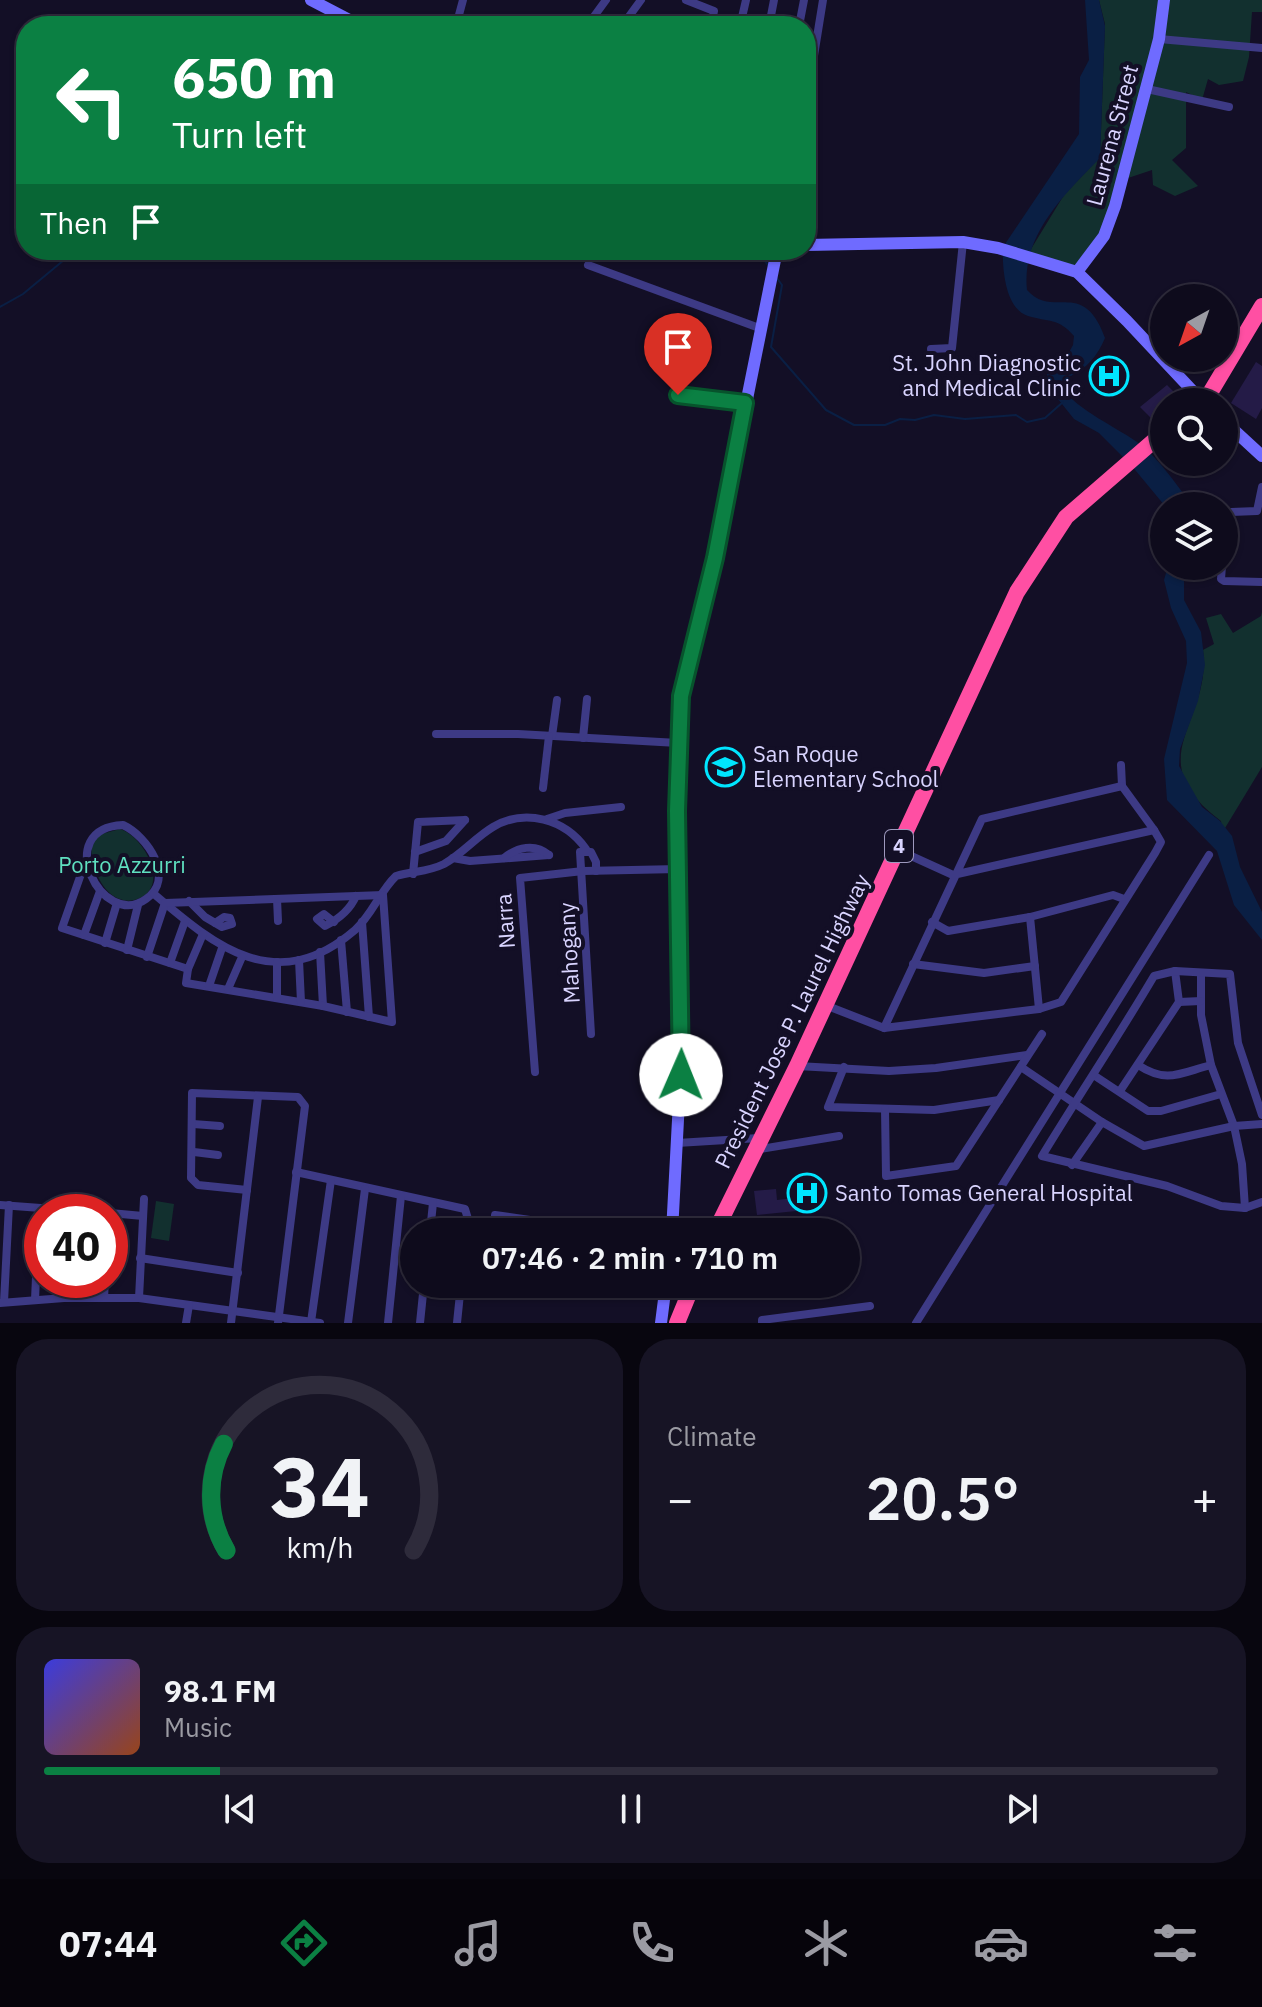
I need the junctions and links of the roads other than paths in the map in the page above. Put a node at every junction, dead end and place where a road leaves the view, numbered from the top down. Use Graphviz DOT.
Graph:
graph roads {
  1 [pos="311,0"];
  2 [pos="626,0"];
  3 [pos="686,0"];
  4 [pos="823,0"];
  5 [pos="1164,0"];
  6 [pos="638,3"];
  7 [pos="342,16"];
  8 [pos="713,16"];
  9 [pos="1159,39"];
  10 [pos="816,41"];
  11 [pos="1262,48"];
  12 [pos="1147,89"];
  13 [pos="1229,107"];
  14 [pos="963,242"];
  15 [pos="816,245"];
  16 [pos="775,260"];
  17 [pos="588,265"];
  18 [pos="1077,272"];
  19 [pos="1262,293"];
  20 [pos="1262,306"];
  21 [pos="762,329"];
  22 [pos="1238,332"];
  23 [pos="931,349"];
  24 [pos="1188,388"];
  25 [pos="1213,388"];
  26 [pos="678,395"];
  27 [pos="745,403"];
  28 [pos="1238,434"];
  29 [pos="1150,443"];
  30 [pos="1262,456"];
  31 [pos="1262,487"];
  32 [pos="1238,512"];
  33 [pos="1222,580"];
  34 [pos="1262,582"];
  35 [pos="587,699"];
  36 [pos="557,700"];
  37 [pos="436,734"];
  38 [pos="551,736"];
  39 [pos="583,738"];
  40 [pos="678,743"];
  41 [pos="1121,765"];
  42 [pos="1122,786"];
  43 [pos="543,788"];
  44 [pos="621,807"];
  45 [pos="547,819"];
  46 [pos="1154,830"];
  47 [pos="898,850"];
  48 [pos="583,851"];
  49 [pos="415,852"];
  50 [pos="1209,855"];
  51 [pos="453,858"];
  52 [pos="504,859"];
  53 [pos="88,869"];
  54 [pos="679,869"];
  55 [pos="583,871"];
  56 [pos="596,871"];
  57 [pos="413,874"];
  58 [pos="953,875"];
  59 [pos="100,891"];
  60 [pos="154,894"];
  61 [pos="383,895"];
  62 [pos="356,896"];
  63 [pos="277,899"];
  64 [pos="1124,899"];
  65 [pos="189,901"];
  66 [pos="117,903"];
  67 [pos="165,903"];
  68 [pos="138,905"];
  69 [pos="1030,917"];
  70 [pos="185,921"];
  71 [pos="278,921"];
  72 [pos="334,922"];
  73 [pos="362,922"];
  74 [pos="932,922"];
  75 [pos="215,923"];
  76 [pos="203,934"];
  77 [pos="84,935"];
  78 [pos="341,940"];
  79 [pos="105,943"];
  80 [pos="222,948"];
  81 [pos="127,950"];
  82 [pos="320,952"];
  83 [pos="147,957"];
  84 [pos="242,957"];
  85 [pos="299,960"];
  86 [pos="277,962"];
  87 [pos="170,963"];
  88 [pos="913,964"];
  89 [pos="1035,966"];
  90 [pos="188,969"];
  91 [pos="1175,971"];
  92 [pos="1201,974"];
  93 [pos="209,986"];
  94 [pos="228,989"];
  95 [pos="277,998"];
  96 [pos="1201,1001"];
  97 [pos="301,1002"];
  98 [pos="1179,1002"];
  99 [pos="824,1005"];
  100 [pos="323,1006"];
  101 [pos="1039,1009"];
  102 [pos="347,1012"];
  103 [pos="369,1017"];
  104 [pos="884,1028"];
  105 [pos="591,1034"];
  106 [pos="1042,1034"];
  107 [pos="1027,1055"];
  108 [pos="1138,1065"];
  109 [pos="1211,1065"];
  110 [pos="797,1066"];
  111 [pos="844,1067"];
  112 [pos="1021,1067"];
  113 [pos="535,1072"];
  114 [pos="1095,1076"];
  115 [pos="1120,1091"];
  116 [pos="1061,1093"];
  117 [pos="1221,1094"];
  118 [pos="258,1097"];
  119 [pos="999,1100"];
  120 [pos="1074,1103"];
  121 [pos="885,1109"];
  122 [pos="1262,1115"];
  123 [pos="1102,1122"];
  124 [pos="193,1124"];
  125 [pos="1262,1124"];
  126 [pos="220,1126"];
  127 [pos="1234,1126"];
  128 [pos="839,1136"];
  129 [pos="677,1143"];
  130 [pos="756,1144"];
  131 [pos="194,1152"];
  132 [pos="218,1155"];
  133 [pos="1072,1165"];
  134 [pos="296,1172"];
  135 [pos="331,1180"];
  136 [pos="365,1189"];
  137 [pos="247,1190"];
  138 [pos="401,1196"];
  139 [pos="144,1199"];
  140 [pos="1262,1202"];
  141 [pos="433,1203"];
  142 [pos="4,1205"];
  143 [pos="24,1207"];
  144 [pos="1245,1208"];
  145 [pos="128,1215"];
  146 [pos="495,1215"];
  147 [pos="143,1216"];
  148 [pos="431,1218"];
  149 [pos="466,1218"];
  150 [pos="516,1218"];
  151 [pos="673,1218"];
  152 [pos="722,1218"];
  153 [pos="140,1258"];
  154 [pos="238,1273"];
  155 [pos="64,1298"];
  156 [pos="128,1298"];
  157 [pos="139,1298"];
  158 [pos="423,1298"];
  159 [pos="460,1298"];
  160 [pos="664,1298"];
  161 [pos="687,1298"];
  162 [pos="35,1300"];
  163 [pos="2,1302"];
  164 [pos="189,1305"];
  165 [pos="870,1306"];
  166 [pos="233,1310"];
  167 [pos="279,1320"];
  168 [pos="316,1322"];
  169 [pos="186,1323"];
  170 [pos="231,1323"];
  171 [pos="348,1323"];
  172 [pos="388,1323"];
  173 [pos="420,1323"];
  174 [pos="457,1323"];
  175 [pos="661,1323"];
  176 [pos="677,1323"];
  177 [pos="762,1323"];
  178 [pos="916,1323"];
  1 -- 7 [label="street"];
  2 -- 6 [label="street"];
  3 -- 8 [label="street"];
  4 -- 10 [label="street"];
  5 -- 9 [label="street, Laurena Street"];
  9 -- 11 [label="street"];
  9 -- 12 [label="street, Laurena Street"];
  12 -- 13 [label="street"];
  12 -- 18 [label="street, Laurena Street"];
  14 -- 15 [label="street"];
  14 -- 18 [label="street"];
  14 -- 23 [label="street"];
  16 -- 21 [label="street"];
  17 -- 21 [label="street"];
  18 -- 24 [label="street"];
  19 -- 22 [label="highway"];
  20 -- 25 [label="highway"];
  21 -- 27 [label="street"];
  26 -- 27 [label="street"];
  27 -- 40 [label="street"];
  28 -- 30 [label="street"];
  29 -- 47 [label="highway, President Jose P. Laurel Highway / 4"];
  31 -- 32 [label="street"];
  33 -- 34 [label="street"];
  35 -- 39 [label="street"];
  36 -- 38 [label="street"];
  37 -- 38 [label="street"];
  38 -- 39 [label="street"];
  38 -- 43 [label="street"];
  39 -- 40 [label="street"];
  40 -- 54 [label="street"];
  41 -- 42 [label="street"];
  42 -- 46 [label="street"];
  42 -- 58 [label="street"];
  44 -- 45 [label="street"];
  45 -- 48 [label="street"];
  45 -- 51 [label="street"];
  46 -- 58 [label="street"];
  46 -- 64 [label="street"];
  47 -- 58 [label="street"];
  47 -- 99 [label="highway, President Jose P. Laurel Highway / 4"];
  48 -- 55 [label="street, Mahogany"];
  48 -- 56 [label="street"];
  49 -- 49 [label="street"];
  49 -- 57 [label="street"];
  50 -- 116 [label="street"];
  51 -- 52 [label="street"];
  51 -- 57 [label="street"];
  53 -- 59 [label="street"];
  53 -- 60 [label="street"];
  53 -- 77 [label="street"];
  54 -- 56 [label="street, Narra"];
  54 -- 129 [label="street"];
  55 -- 56 [label="street, Narra"];
  55 -- 105 [label="street, Mahogany"];
  55 -- 113 [label="street, Narra"];
  57 -- 61 [label="street"];
  58 -- 74 [label="street"];
  59 -- 66 [label="street"];
  59 -- 77 [label="street"];
  60 -- 67 [label="street"];
  60 -- 68 [label="street"];
  61 -- 62 [label="street"];
  61 -- 73 [label="street"];
  61 -- 103 [label="street"];
  62 -- 63 [label="street"];
  62 -- 72 [label="street"];
  63 -- 65 [label="street"];
  63 -- 71 [label="street"];
  64 -- 69 [label="street"];
  64 -- 101 [label="street"];
  65 -- 67 [label="street"];
  65 -- 75 [label="street"];
  66 -- 68 [label="street"];
  66 -- 79 [label="street"];
  67 -- 70 [label="street"];
  67 -- 83 [label="street"];
  68 -- 81 [label="street"];
  69 -- 74 [label="street"];
  69 -- 89 [label="street"];
  70 -- 76 [label="street"];
  70 -- 87 [label="street"];
  73 -- 78 [label="street"];
  73 -- 103 [label="street"];
  74 -- 88 [label="street"];
  76 -- 80 [label="street"];
  76 -- 90 [label="street"];
  77 -- 79 [label="street"];
  78 -- 82 [label="street"];
  78 -- 102 [label="street"];
  79 -- 81 [label="street"];
  80 -- 84 [label="street"];
  80 -- 93 [label="street"];
  81 -- 83 [label="street"];
  82 -- 85 [label="street"];
  82 -- 100 [label="street"];
  83 -- 87 [label="street"];
  84 -- 86 [label="street"];
  84 -- 94 [label="street"];
  85 -- 86 [label="street"];
  85 -- 97 [label="street"];
  86 -- 95 [label="street"];
  87 -- 90 [label="street"];
  88 -- 89 [label="street"];
  88 -- 104 [label="street"];
  89 -- 101 [label="street"];
  90 -- 93 [label="street"];
  91 -- 92 [label="street"];
  91 -- 98 [label="street"];
  91 -- 114 [label="street"];
  92 -- 96 [label="street"];
  92 -- 122 [label="street"];
  93 -- 94 [label="street"];
  94 -- 95 [label="street"];
  95 -- 97 [label="street"];
  96 -- 98 [label="street"];
  96 -- 109 [label="street"];
  97 -- 100 [label="street"];
  98 -- 108 [label="street"];
  99 -- 104 [label="street"];
  99 -- 110 [label="highway, President Jose P. Laurel Highway / 4"];
  100 -- 102 [label="street"];
  101 -- 104 [label="street"];
  102 -- 103 [label="street"];
  106 -- 107 [label="street"];
  107 -- 111 [label="street"];
  107 -- 112 [label="street"];
  108 -- 109 [label="street"];
  108 -- 115 [label="street"];
  109 -- 117 [label="street"];
  110 -- 111 [label="street"];
  110 -- 130 [label="highway, President Jose P. Laurel Highway / 4"];
  111 -- 121 [label="street"];
  112 -- 116 [label="street"];
  112 -- 119 [label="street"];
  114 -- 115 [label="street"];
  114 -- 120 [label="street"];
  115 -- 117 [label="street"];
  116 -- 120 [label="street"];
  116 -- 178 [label="street"];
  117 -- 127 [label="street"];
  118 -- 124 [label="street"];
  118 -- 134 [label="street"];
  118 -- 137 [label="street"];
  119 -- 121 [label="street"];
  119 -- 121 [label="street"];
  120 -- 123 [label="street"];
  120 -- 133 [label="street"];
  123 -- 127 [label="street"];
  123 -- 133 [label="street"];
  124 -- 126 [label="street"];
  124 -- 131 [label="street"];
  125 -- 127 [label="street"];
  127 -- 144 [label="street"];
  128 -- 130 [label="street"];
  129 -- 130 [label="street"];
  129 -- 151 [label="street"];
  130 -- 152 [label="highway, President Jose P. Laurel Highway / 4"];
  131 -- 132 [label="street"];
  131 -- 137 [label="street"];
  133 -- 144 [label="street"];
  134 -- 135 [label="street"];
  134 -- 167 [label="street"];
  135 -- 136 [label="street"];
  135 -- 168 [label="street"];
  136 -- 138 [label="street"];
  136 -- 171 [label="street"];
  137 -- 154 [label="street"];
  138 -- 141 [label="street"];
  138 -- 172 [label="street"];
  139 -- 147 [label="street"];
  140 -- 144 [label="street"];
  141 -- 148 [label="street"];
  141 -- 149 [label="street"];
  142 -- 143 [label="street"];
  142 -- 163 [label="street"];
  145 -- 147 [label="street"];
  146 -- 150 [label="street"];
  147 -- 153 [label="street"];
  153 -- 154 [label="street"];
  153 -- 157 [label="street"];
  154 -- 166 [label="street"];
  155 -- 162 [label="street"];
  156 -- 157 [label="street"];
  157 -- 164 [label="street"];
  158 -- 173 [label="street"];
  159 -- 174 [label="street"];
  160 -- 175 [label="street"];
  161 -- 176 [label="highway"];
  162 -- 163 [label="street"];
  164 -- 166 [label="street"];
  164 -- 169 [label="street"];
  165 -- 177 [label="street"];
  166 -- 167 [label="street"];
  166 -- 170 [label="street"];
  167 -- 168 [label="street"];
}
